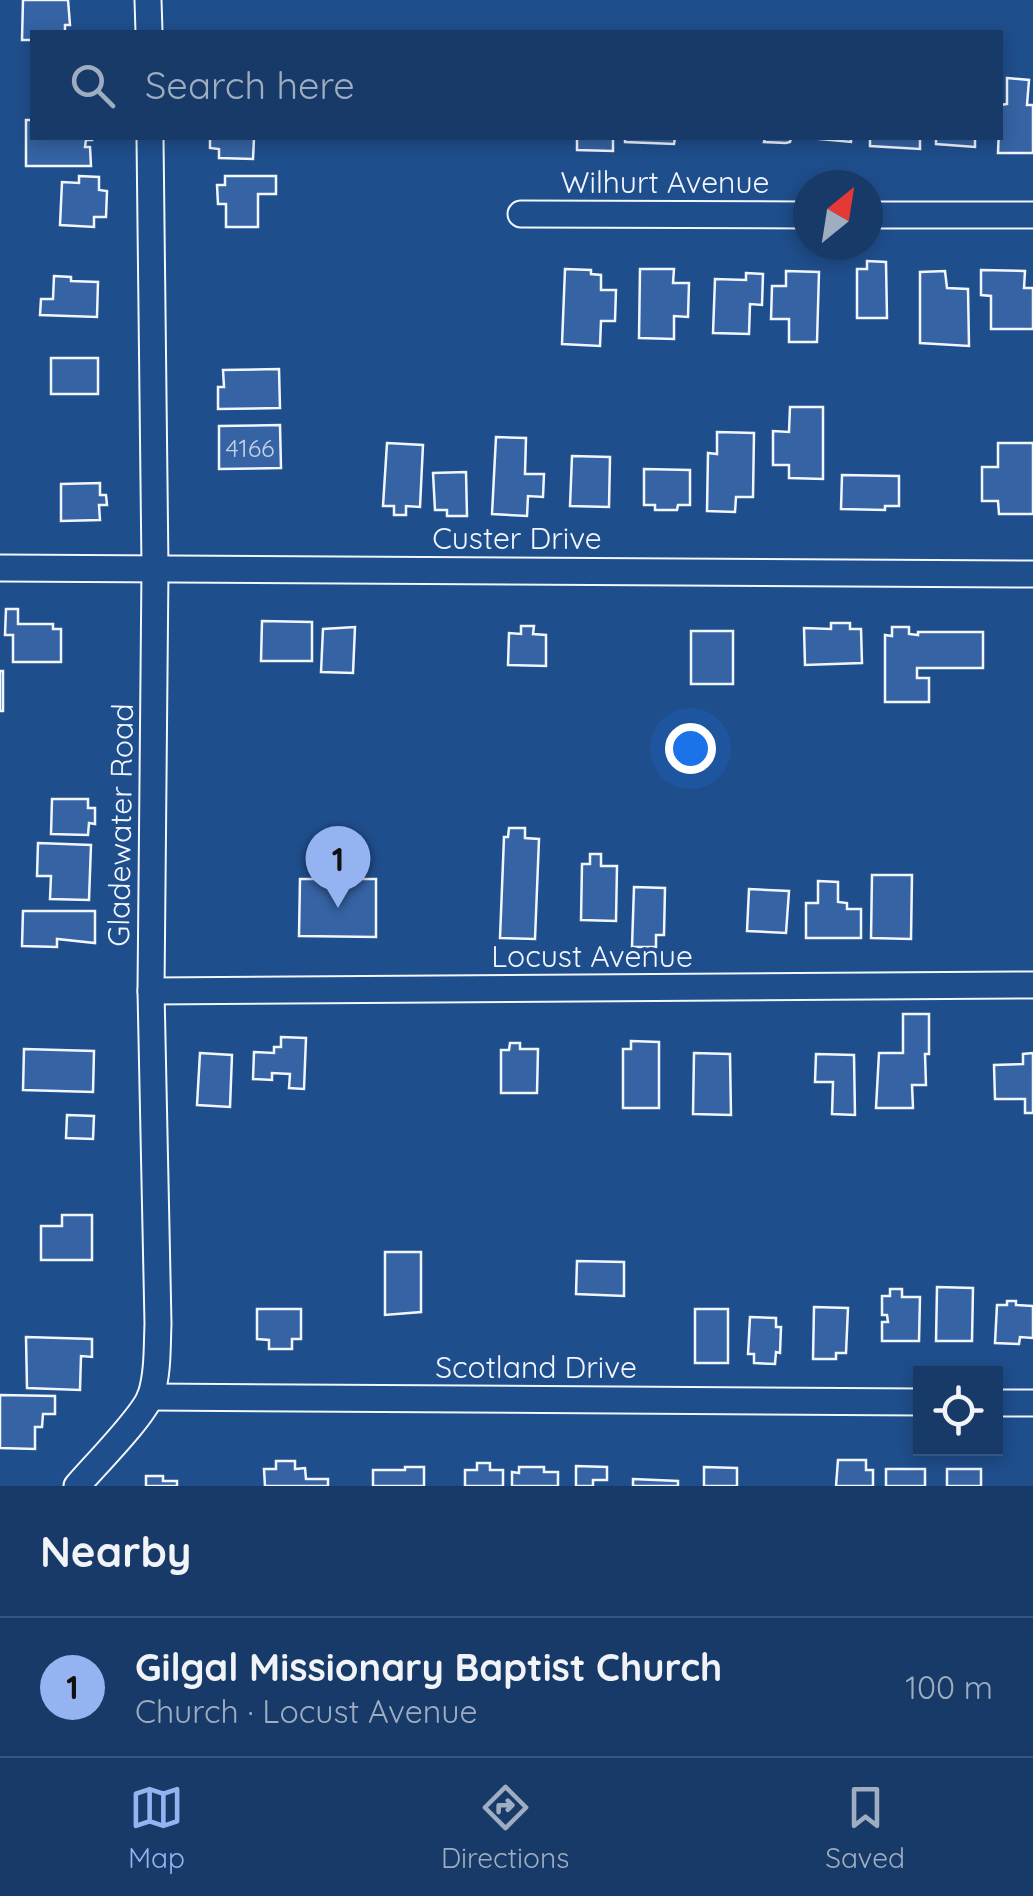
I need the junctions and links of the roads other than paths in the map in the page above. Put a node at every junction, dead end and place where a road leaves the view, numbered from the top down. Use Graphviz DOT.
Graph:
graph roads {
  1 [pos="148,0"];
  2 [pos="149,30"];
  3 [pos="150,140"];
  4 [pos="521,214"];
  5 [pos="793,214"];
  6 [pos="883,215"];
  7 [pos="1033,215"];
  8 [pos="0,568"];
  9 [pos="155,568"];
  10 [pos="1033,574"];
  11 [pos="1033,985"];
  12 [pos="152,992"];
  13 [pos="150,1397"];
  14 [pos="913,1402"];
  15 [pos="1003,1403"];
  16 [pos="1033,1403"];
  17 [pos="77,1486"];
  1 -- 2 [label="street"];
  3 -- 9 [label="street, Gladewater Road"];
  4 -- 5 [label="street, Wilhurt Avenue"];
  6 -- 7 [label="street"];
  8 -- 9 [label="street, Custer Drive"];
  9 -- 10 [label="street, Custer Drive"];
  9 -- 12 [label="street, Gladewater Road"];
  11 -- 12 [label="street, Locust Avenue"];
  12 -- 13 [label="street, Gladewater Road"];
  13 -- 14 [label="street, Scotland Drive"];
  13 -- 17 [label="street, Gladewater Road"];
  15 -- 16 [label="street"];
}
